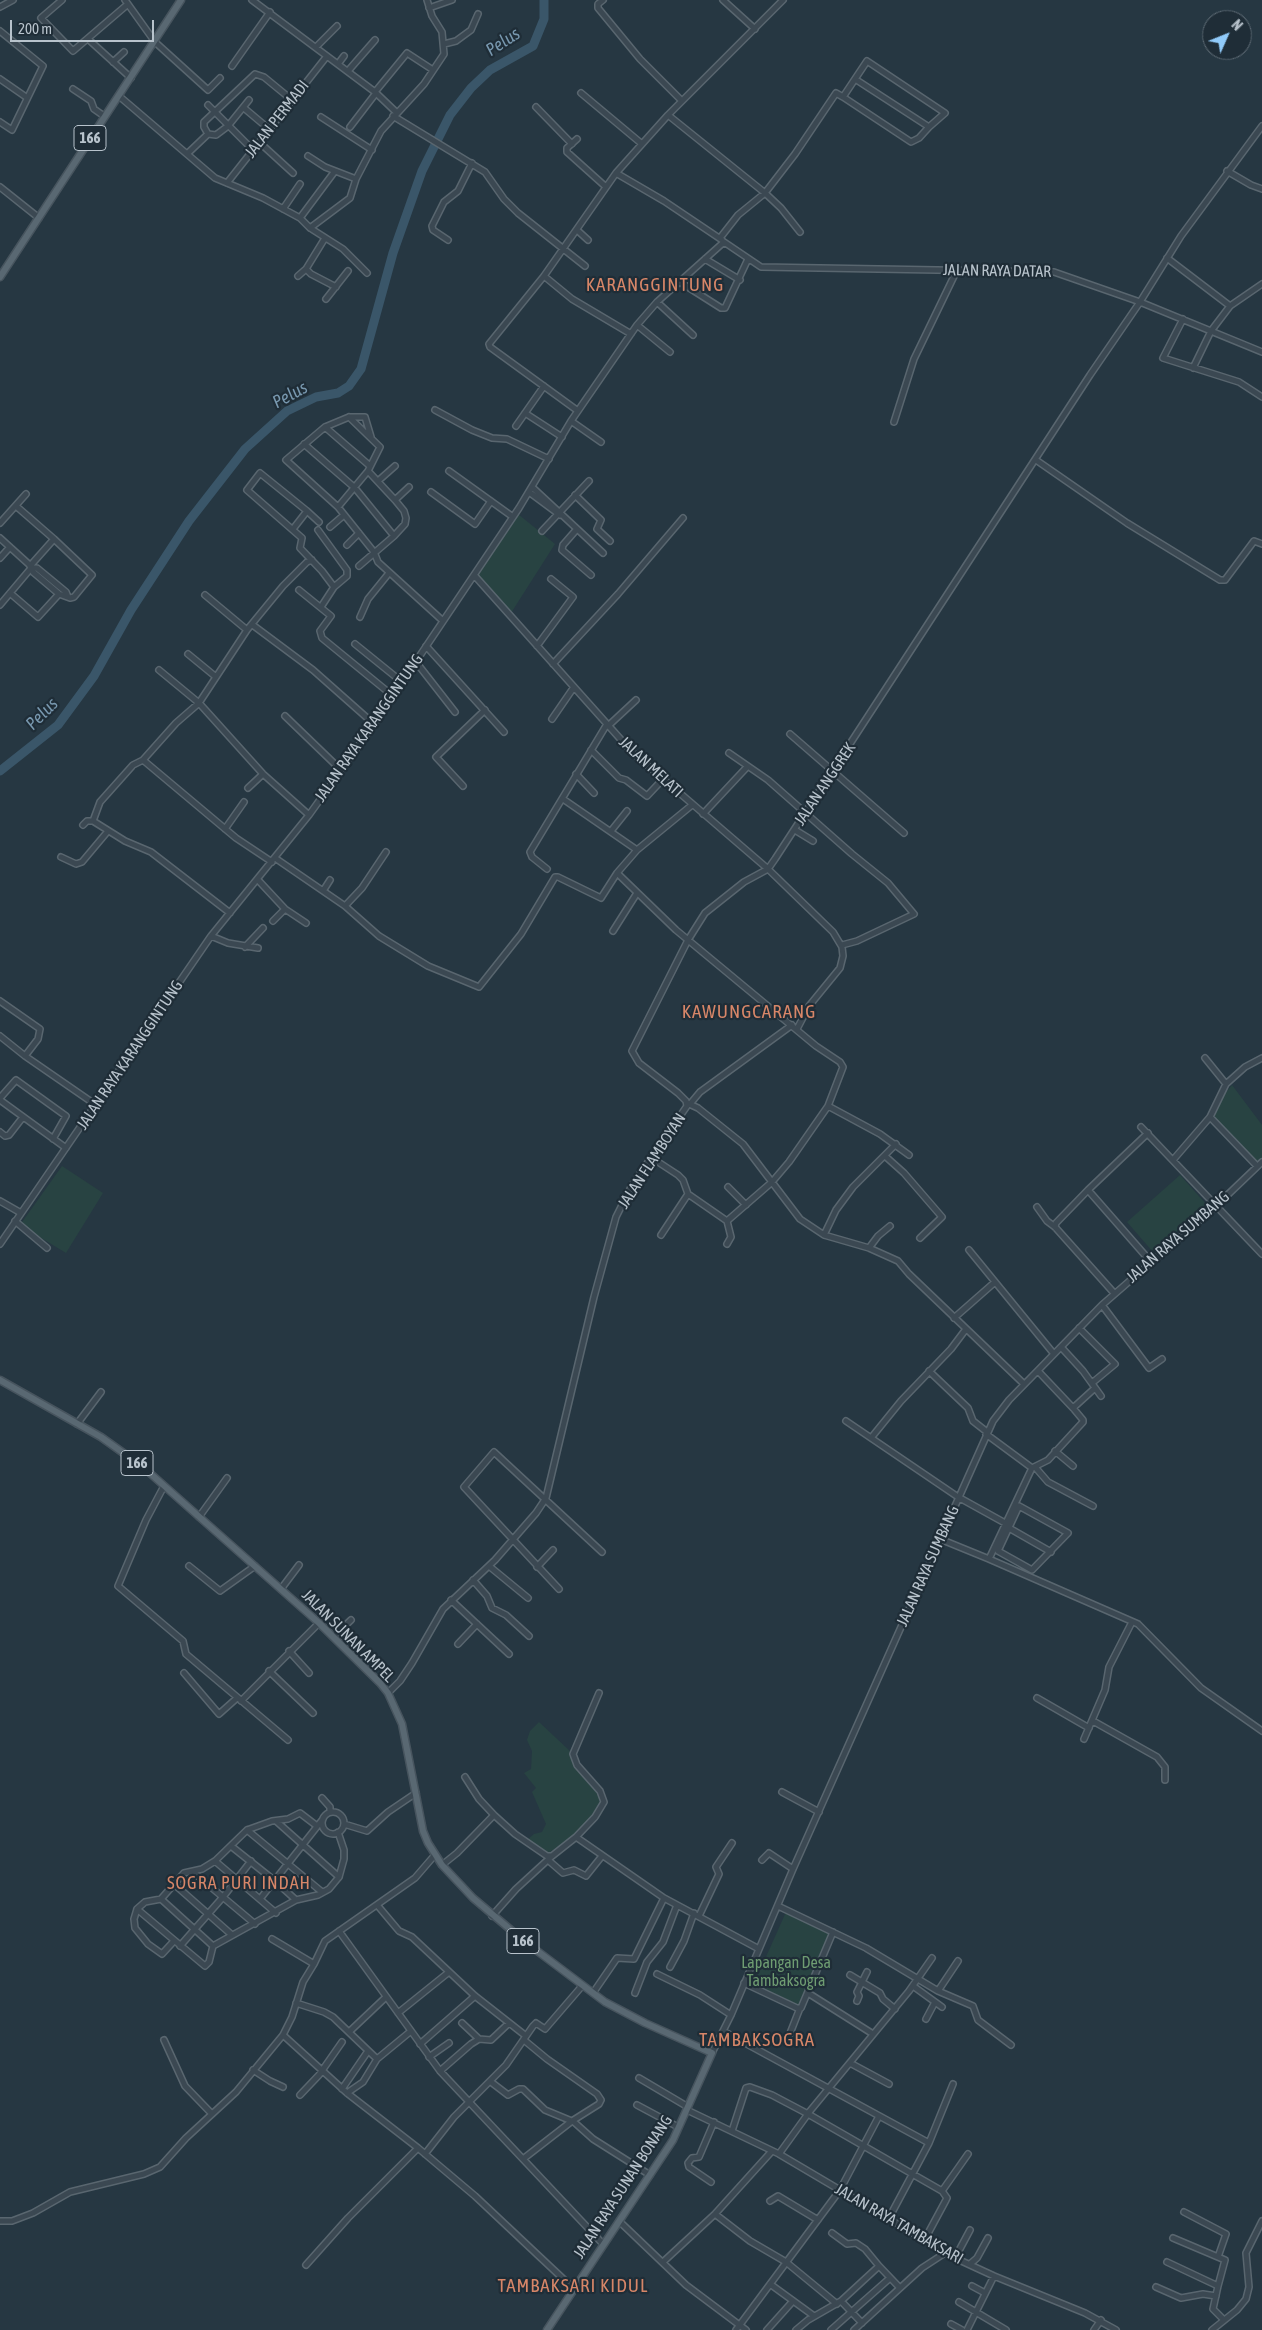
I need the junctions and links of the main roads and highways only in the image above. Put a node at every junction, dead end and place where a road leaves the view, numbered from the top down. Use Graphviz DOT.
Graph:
graph roads {
  1 [pos="181,0"];
  2 [pos="0,277"];
  3 [pos="0,1380"];
  4 [pos="712,2053"];
  5 [pos="547,2330"];
  1 -- 2 [label="main road, 166"];
  3 -- 4 [label="main road, JALAN SUNAN AMPEL / 166"];
  4 -- 5 [label="main road, JALAN RAYA SUNAN BONANG"];
}
